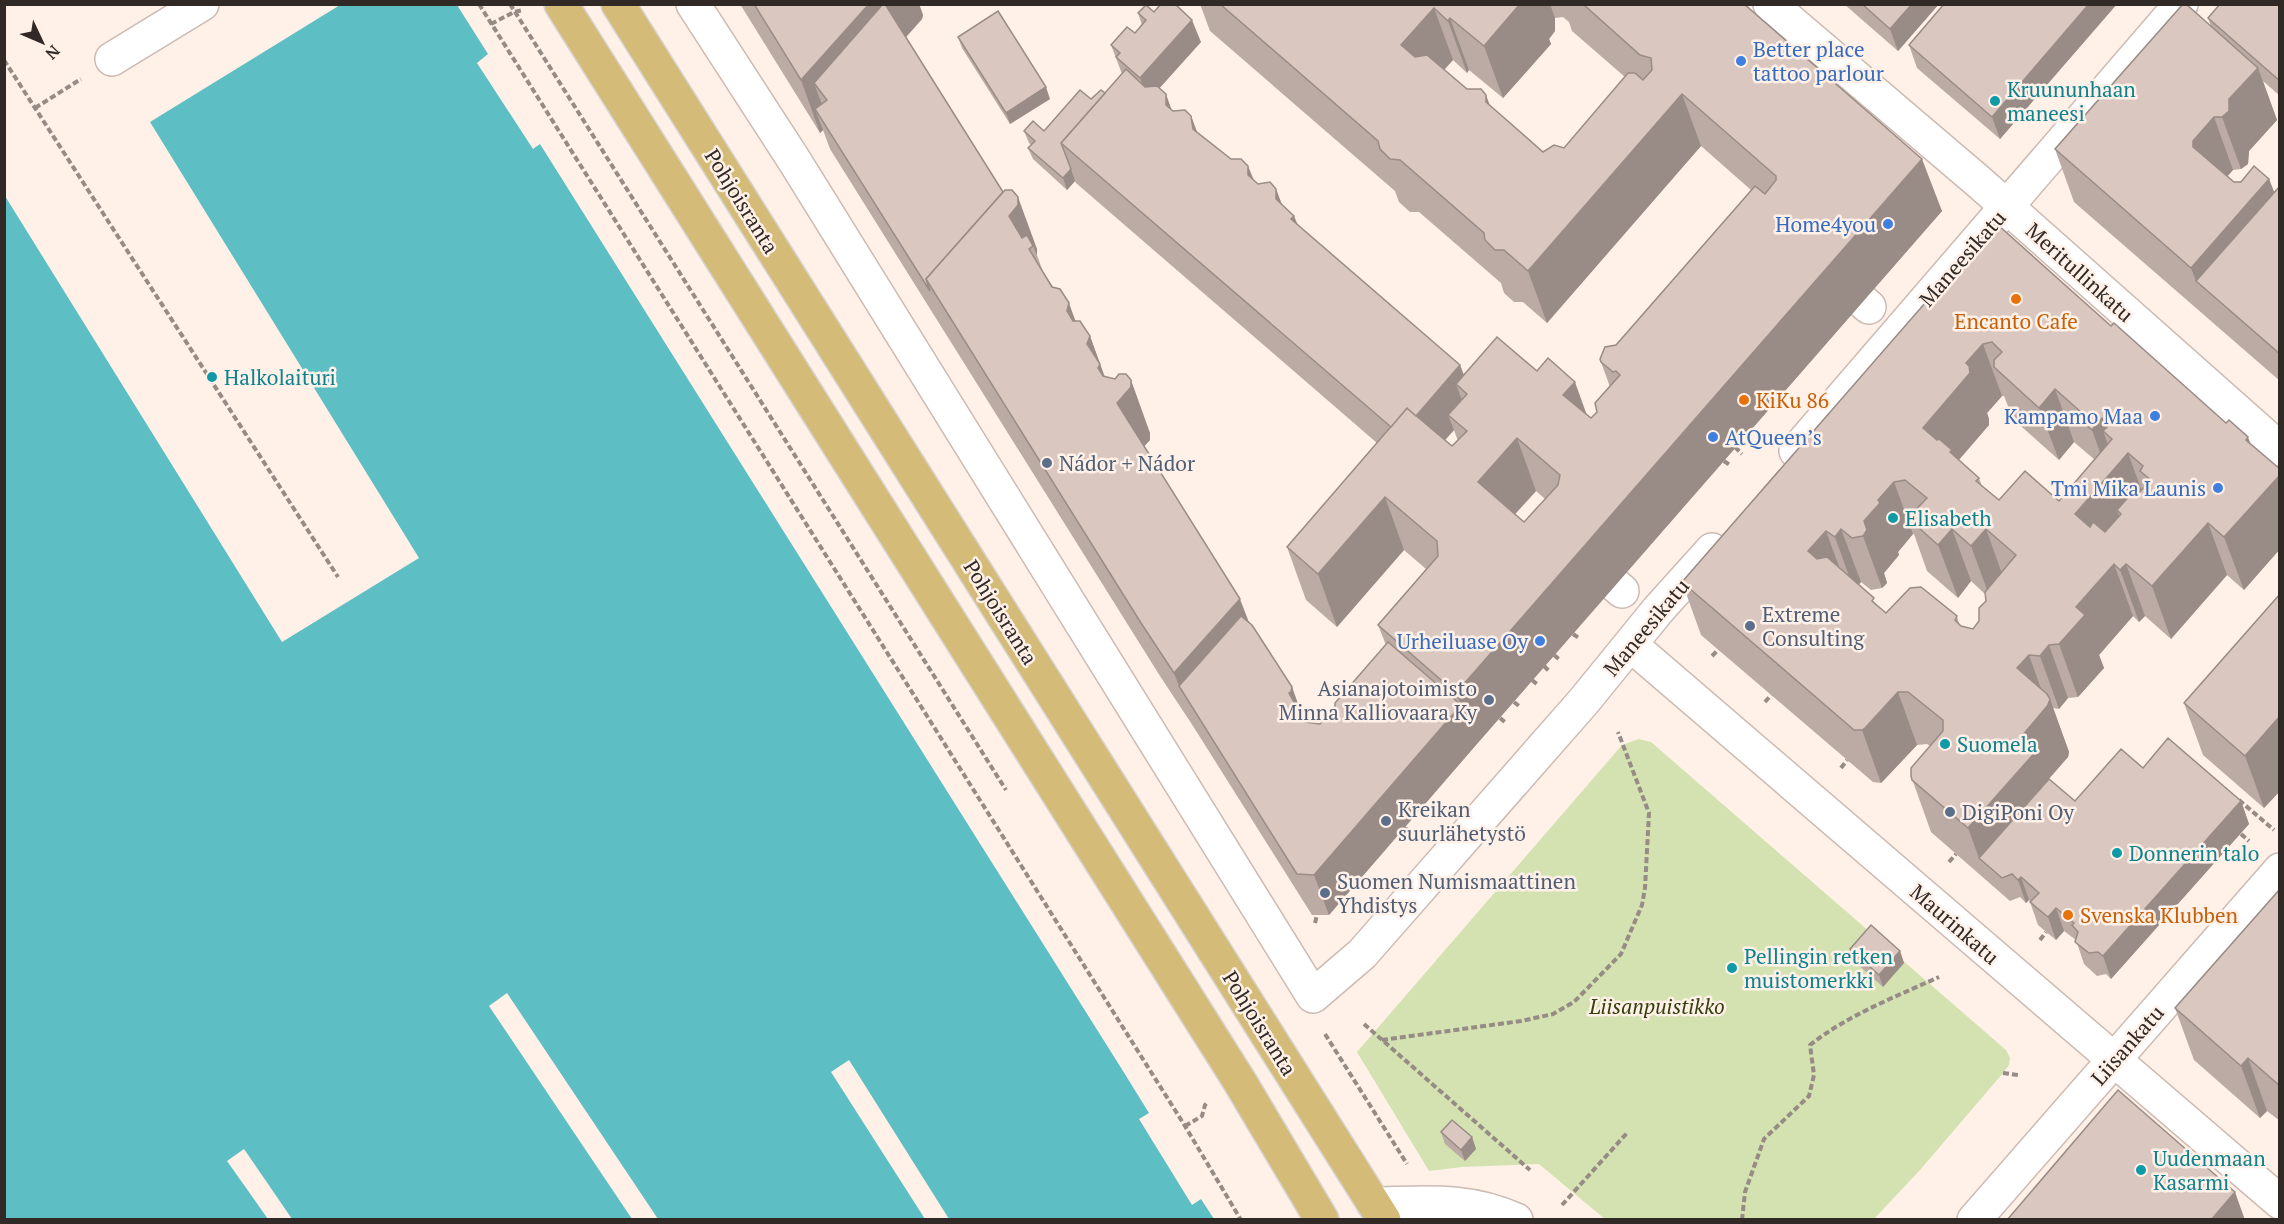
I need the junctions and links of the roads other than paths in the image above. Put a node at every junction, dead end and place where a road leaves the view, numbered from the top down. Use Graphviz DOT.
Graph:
graph roads {
  1 [pos="202,4"];
  2 [pos="561,4"];
  3 [pos="618,4"];
  4 [pos="693,4"];
  5 [pos="1770,4"];
  6 [pos="2181,4"];
  7 [pos="112,59"];
  8 [pos="2006,207"];
  9 [pos="2280,449"];
  10 [pos="1778,473"];
  11 [pos="1732,526"];
  12 [pos="1631,645"];
  13 [pos="2280,870"];
  14 [pos="2114,1061"];
  15 [pos="2280,1202"];
  16 [pos="1379,1212"];
  17 [pos="1508,1216"];
  18 [pos="1322,1220"];
  19 [pos="1974,1220"];
  1 -- 7 [label="street"];
  2 -- 18 [label="main road"];
  3 -- 16 [label="main road, Pohjoisranta"];
  4 -- 12 [label="street, Maneesikatu"];
  5 -- 8 [label="street, Meritullinkatu"];
  6 -- 8 [label="street, Maneesikatu"];
  8 -- 9 [label="street, Meritullinkatu"];
  8 -- 10 [label="street, Maneesikatu"];
  11 -- 12 [label="street, Maneesikatu"];
  12 -- 14 [label="street, Maurinkatu"];
  13 -- 14 [label="street, Liisankatu"];
  14 -- 15 [label="street, Maurinkatu"];
  14 -- 19 [label="street, Liisankatu"];
  16 -- 17 [label="street"];
}
